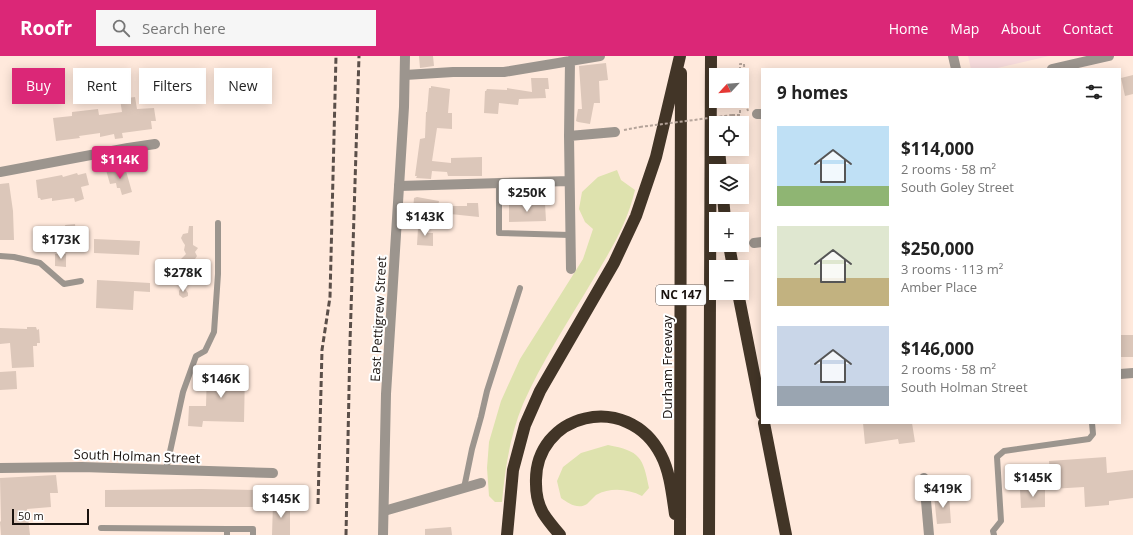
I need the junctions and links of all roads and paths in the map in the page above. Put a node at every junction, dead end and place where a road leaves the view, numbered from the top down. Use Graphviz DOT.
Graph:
graph roads {
  1 [pos="405,56"];
  2 [pos="600,56"];
  3 [pos="681,56"];
  4 [pos="711,56"];
  5 [pos="953,56"];
  6 [pos="1110,56"];
  7 [pos="585,57"];
  8 [pos="570,61"];
  9 [pos="711,68"];
  10 [pos="740,68"];
  11 [pos="744,68"];
  12 [pos="956,68"];
  13 [pos="1056,68"];
  14 [pos="405,75"];
  15 [pos="711,108"];
  16 [pos="740,108"];
  17 [pos="733,115"];
  18 [pos="615,132"];
  19 [pos="569,136"];
  20 [pos="155,144"];
  21 [pos="0,172"];
  22 [pos="569,181"];
  23 [pos="499,183"];
  24 [pos="399,186"];
  25 [pos="218,223"];
  26 [pos="570,235"];
  27 [pos="0,256"];
  28 [pos="570,269"];
  29 [pos="82,281"];
  30 [pos="520,288"];
  31 [pos="739,300"];
  32 [pos="1133,373"];
  33 [pos="1121,374"];
  34 [pos="761,409"];
  35 [pos="764,424"];
  36 [pos="1092,424"];
  37 [pos="0,468"];
  38 [pos="166,470"];
  39 [pos="273,473"];
  40 [pos="924,478"];
  41 [pos="481,483"];
  42 [pos="464,488"];
  43 [pos="384,510"];
  44 [pos="101,528"];
  45 [pos="227,532"];
  46 [pos="253,535"];
  47 [pos="384,535"];
  48 [pos="507,535"];
  49 [pos="560,535"];
  50 [pos="680,535"];
  51 [pos="709,535"];
  52 [pos="786,535"];
  53 [pos="929,535"];
  54 [pos="994,535"];
  1 -- 14 [label="street, East Pettigrew Street"];
  2 -- 7 [label="street"];
  3 -- 48 [label="highway"];
  3 -- 50 [label="highway, Durham Freeway / NC 147"];
  4 -- 9 [label="highway, NC 147"];
  5 -- 12 [label="street"];
  6 -- 13 [label="street"];
  7 -- 8 [label="street"];
  8 -- 14 [label="street"];
  8 -- 19 [label="street"];
  10 -- 11 [label="path"];
  14 -- 24 [label="street, East Pettigrew Street"];
  15 -- 51 [label="highway, NC 147"];
  16 -- 17 [label="path"];
  17 -- 18 [label="path, bridge"];
  18 -- 19 [label="street"];
  19 -- 22 [label="street"];
  20 -- 21 [label="street"];
  22 -- 23 [label="street"];
  22 -- 26 [label="street"];
  23 -- 24 [label="street"];
  23 -- 26 [label="lane"];
  24 -- 43 [label="street, East Pettigrew Street"];
  25 -- 38 [label="lane"];
  26 -- 28 [label="street"];
  27 -- 29 [label="lane"];
  30 -- 42 [label="lane"];
  31 -- 34 [label="highway"];
  32 -- 33 [label="street"];
  35 -- 52 [label="highway"];
  36 -- 54 [label="lane"];
  37 -- 38 [label="street, South Holman Street"];
  38 -- 39 [label="street, South Holman Street"];
  40 -- 53 [label="street"];
  41 -- 42 [label="street"];
  42 -- 43 [label="street"];
  43 -- 47 [label="street, East Pettigrew Street"];
  44 -- 45 [label="lane"];
  45 -- 46 [label="lane"];
  49 -- 50 [label="highway"];
}
